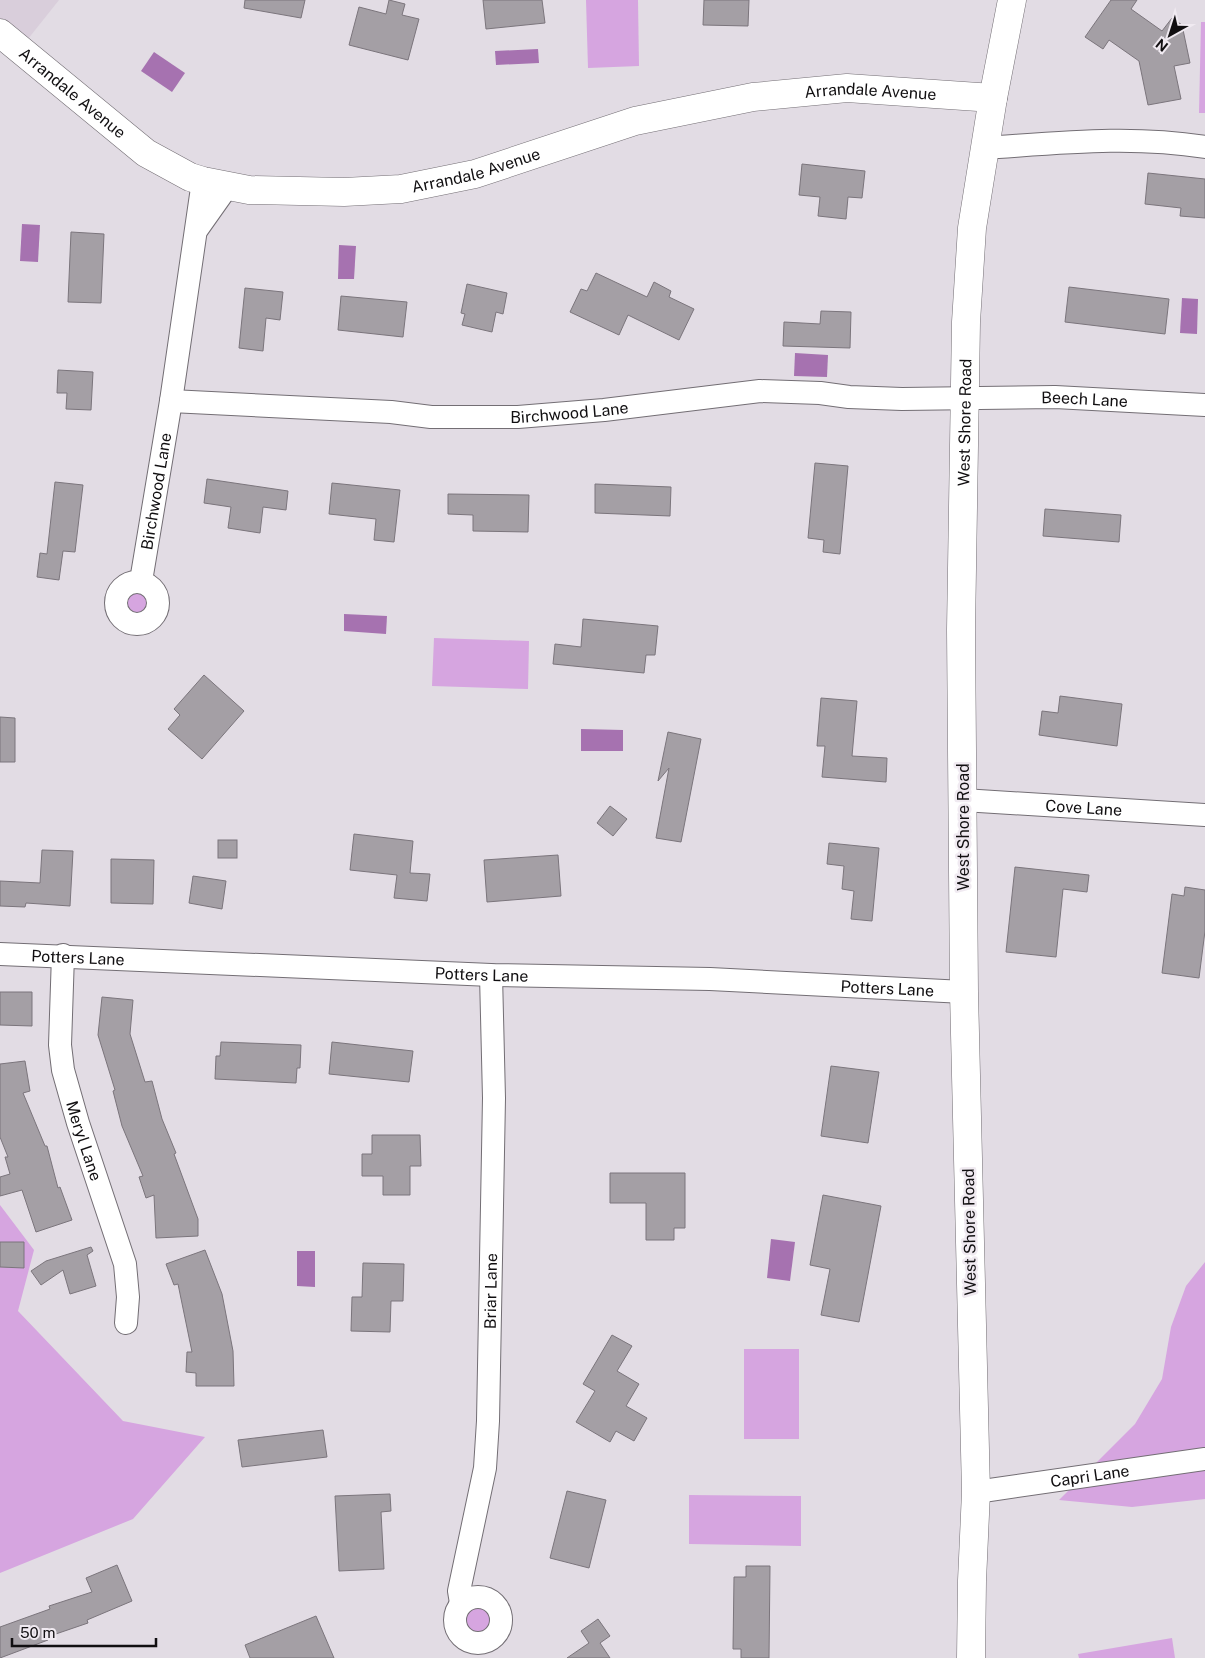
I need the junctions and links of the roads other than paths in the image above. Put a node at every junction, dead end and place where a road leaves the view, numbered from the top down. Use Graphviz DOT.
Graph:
graph roads {
  1 [pos="1012,0"];
  2 [pos="0,33"];
  3 [pos="993,98"];
  4 [pos="1205,147"];
  5 [pos="985,148"];
  6 [pos="215,184"];
  7 [pos="966,398"];
  8 [pos="171,402"];
  9 [pos="1205,405"];
  10 [pos="141,581"];
  11 [pos="963,800"];
  12 [pos="1205,815"];
  13 [pos="0,954"];
  14 [pos="63,956"];
  15 [pos="491,975"];
  16 [pos="964,992"];
  17 [pos="126,1323"];
  18 [pos="1205,1459"];
  19 [pos="976,1492"];
  20 [pos="461,1603"];
  21 [pos="971,1658"];
  1 -- 3 [label="main road, West Shore Road"];
  2 -- 6 [label="main road, Arrandale Avenue"];
  3 -- 5 [label="main road, West Shore Road"];
  3 -- 6 [label="main road, Arrandale Avenue"];
  4 -- 5 [label="street"];
  5 -- 7 [label="main road, West Shore Road"];
  6 -- 8 [label="street, Birchwood Lane"];
  7 -- 8 [label="street, Birchwood Lane"];
  7 -- 9 [label="street, Beech Lane"];
  7 -- 11 [label="main road, West Shore Road"];
  8 -- 10 [label="street, Birchwood Lane"];
  11 -- 12 [label="street, Cove Lane"];
  11 -- 16 [label="main road, West Shore Road"];
  13 -- 14 [label="street, Potters Lane"];
  14 -- 15 [label="street, Potters Lane"];
  14 -- 17 [label="street, Meryl Lane"];
  15 -- 16 [label="street, Potters Lane"];
  15 -- 20 [label="street, Briar Lane"];
  16 -- 19 [label="main road, West Shore Road"];
  18 -- 19 [label="street, Capri Lane"];
  19 -- 21 [label="main road, West Shore Road"];
}
